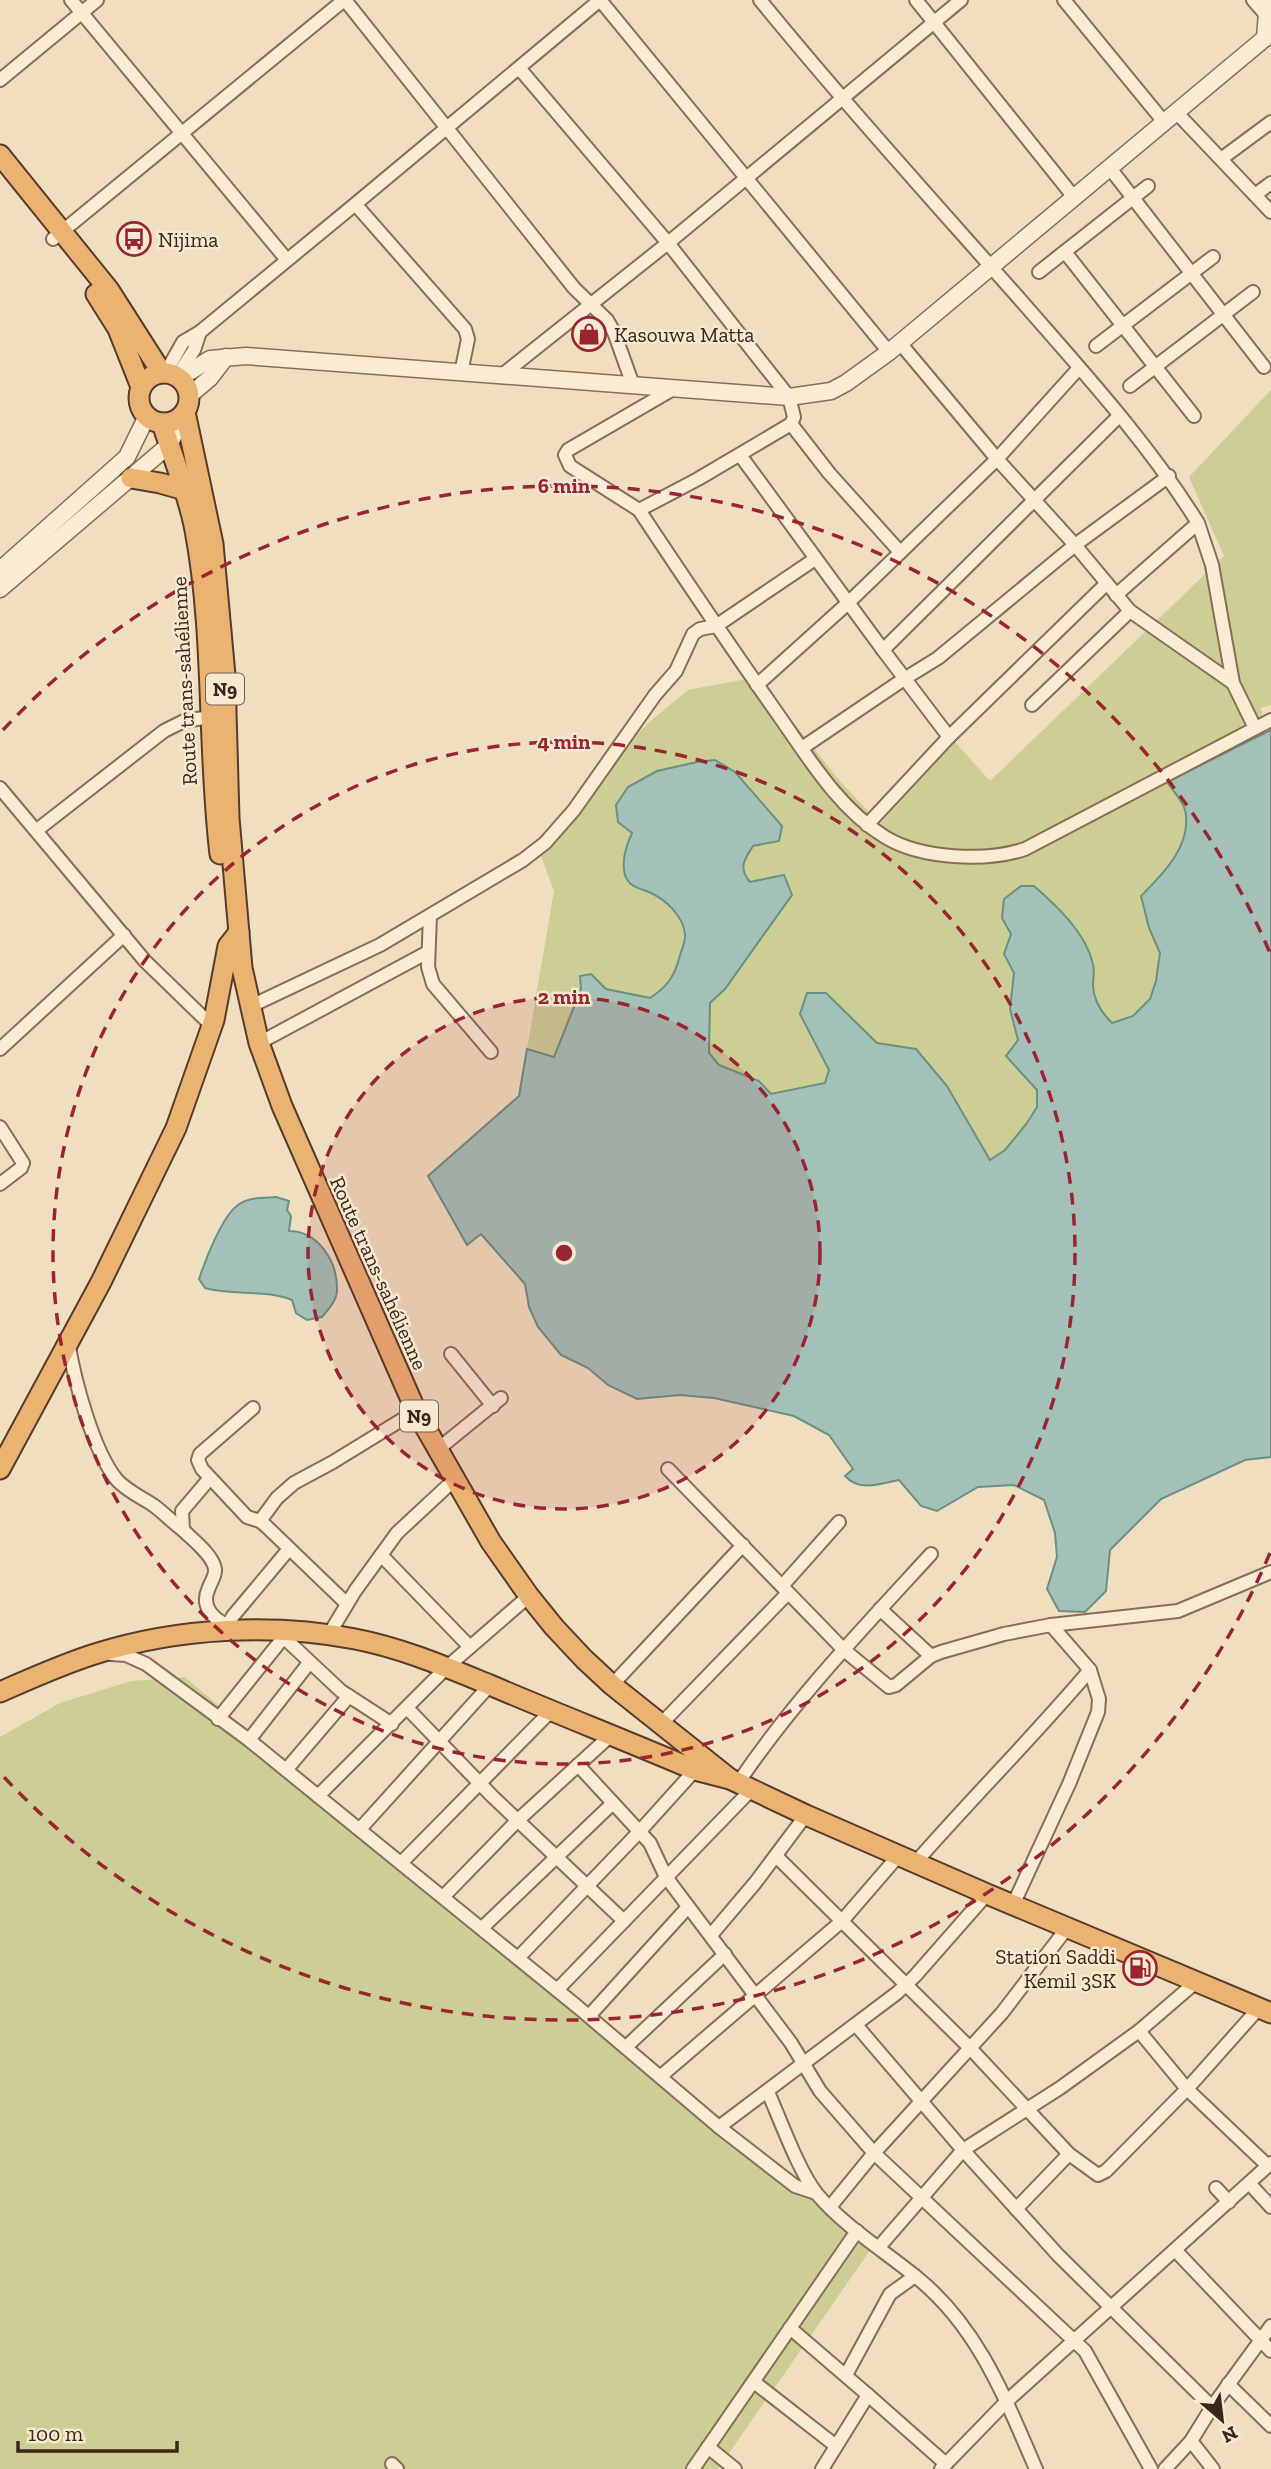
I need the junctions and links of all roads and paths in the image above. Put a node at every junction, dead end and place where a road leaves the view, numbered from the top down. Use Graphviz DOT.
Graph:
graph roads {
  1 [pos="71,0"];
  2 [pos="97,0"];
  3 [pos="345,0"];
  4 [pos="760,0"];
  5 [pos="916,0"];
  6 [pos="961,0"];
  7 [pos="1064,0"];
  8 [pos="1254,0"];
  9 [pos="1267,8"];
  10 [pos="82,12"];
  11 [pos="934,22"];
  12 [pos="1268,35"];
  13 [pos="519,68"];
  14 [pos="0,80"];
  15 [pos="841,99"];
  16 [pos="1170,117"];
  17 [pos="1271,122"];
  18 [pos="447,126"];
  19 [pos="183,132"];
  20 [pos="0,155"];
  21 [pos="1221,159"];
  22 [pos="1109,167"];
  23 [pos="0,173"];
  24 [pos="746,177"];
  25 [pos="1271,183"];
  26 [pos="1148,186"];
  27 [pos="1255,195"];
  28 [pos="1073,196"];
  29 [pos="1133,197"];
  30 [pos="356,205"];
  31 [pos="1271,212"];
  32 [pos="58,235"];
  33 [pos="668,243"];
  34 [pos="1065,251"];
  35 [pos="1213,257"];
  36 [pos="287,260"];
  37 [pos="990,266"];
  38 [pos="1038,272"];
  39 [pos="1192,274"];
  40 [pos="1252,292"];
  41 [pos="592,305"];
  42 [pos="1224,315"];
  43 [pos="1122,326"];
  44 [pos="1096,346"];
  45 [pos="894,348"];
  46 [pos="1154,367"];
  47 [pos="1264,367"];
  48 [pos="1079,368"];
  49 [pos="461,373"];
  50 [pos="502,375"];
  51 [pos="177,384"];
  52 [pos="633,385"];
  53 [pos="1130,386"];
  54 [pos="141,387"];
  55 [pos="673,389"];
  56 [pos="789,397"];
  57 [pos="1119,416"];
  58 [pos="1194,416"];
  59 [pos="155,420"];
  60 [pos="791,424"];
  61 [pos="169,445"];
  62 [pos="740,455"];
  63 [pos="997,459"];
  64 [pos="1169,476"];
  65 [pos="131,478"];
  66 [pos="185,490"];
  67 [pos="1035,500"];
  68 [pos="639,510"];
  69 [pos="1198,523"];
  70 [pos="1075,545"];
  71 [pos="900,552"];
  72 [pos="815,559"];
  73 [pos="0,570"];
  74 [pos="1106,584"];
  75 [pos="0,589"];
  76 [pos="1116,595"];
  77 [pos="849,603"];
  78 [pos="1130,611"];
  79 [pos="716,626"];
  80 [pos="883,650"];
  81 [pos="904,679"];
  82 [pos="1233,684"];
  83 [pos="757,685"];
  84 [pos="1032,705"];
  85 [pos="218,716"];
  86 [pos="1271,720"];
  87 [pos="1255,728"];
  88 [pos="949,737"];
  89 [pos="802,748"];
  90 [pos="0,788"];
  91 [pos="867,825"];
  92 [pos="37,830"];
  93 [pos="430,916"];
  94 [pos="124,936"];
  95 [pos="235,936"];
  96 [pos="428,952"];
  97 [pos="249,1007"];
  98 [pos="212,1026"];
  99 [pos="259,1043"];
  100 [pos="0,1049"];
  101 [pos="491,1052"];
  102 [pos="0,1127"];
  103 [pos="0,1184"];
  104 [pos="68,1341"];
  105 [pos="452,1354"];
  106 [pos="253,1408"];
  107 [pos="416,1411"];
  108 [pos="437,1450"];
  109 [pos="0,1469"];
  110 [pos="668,1469"];
  111 [pos="210,1478"];
  112 [pos="454,1480"];
  113 [pos="260,1521"];
  114 [pos="839,1522"];
  115 [pos="183,1530"];
  116 [pos="743,1545"];
  117 [pos="289,1549"];
  118 [pos="930,1554"];
  119 [pos="381,1555"];
  120 [pos="1271,1572"];
  121 [pos="785,1589"];
  122 [pos="529,1597"];
  123 [pos="347,1604"];
  124 [pos="880,1609"];
  125 [pos="1051,1625"];
  126 [pos="225,1628"];
  127 [pos="280,1635"];
  128 [pos="328,1636"];
  129 [pos="470,1647"];
  130 [pos="844,1650"];
  131 [pos="97,1653"];
  132 [pos="931,1656"];
  133 [pos="309,1663"];
  134 [pos="447,1667"];
  135 [pos="1090,1670"];
  136 [pos="490,1685"];
  137 [pos="612,1685"];
  138 [pos="0,1692"];
  139 [pos="349,1696"];
  140 [pos="407,1708"];
  141 [pos="552,1710"];
  142 [pos="218,1719"];
  143 [pos="392,1724"];
  144 [pos="661,1724"];
  145 [pos="611,1735"];
  146 [pos="249,1740"];
  147 [pos="439,1742"];
  148 [pos="578,1765"];
  149 [pos="286,1770"];
  150 [pos="695,1770"];
  151 [pos="480,1784"];
  152 [pos="740,1784"];
  153 [pos="318,1796"];
  154 [pos="613,1803"];
  155 [pos="806,1815"];
  156 [pos="517,1821"];
  157 [pos="360,1829"];
  158 [pos="640,1831"];
  159 [pos="776,1856"];
  160 [pos="907,1858"];
  161 [pos="556,1859"];
  162 [pos="401,1863"];
  163 [pos="666,1877"];
  164 [pos="586,1888"];
  165 [pos="987,1894"];
  166 [pos="443,1897"];
  167 [pos="1013,1905"];
  168 [pos="688,1907"];
  169 [pos="624,1921"];
  170 [pos="842,1921"];
  171 [pos="482,1928"];
  172 [pos="1067,1928"];
  173 [pos="711,1935"];
  174 [pos="726,1954"];
  175 [pos="518,1958"];
  176 [pos="1196,1982"];
  177 [pos="906,1985"];
  178 [pos="557,1990"];
  179 [pos="756,1996"];
  180 [pos="1265,2010"];
  181 [pos="589,2016"];
  182 [pos="856,2025"];
  183 [pos="1139,2031"];
  184 [pos="626,2047"];
  185 [pos="970,2048"];
  186 [pos="804,2065"];
  187 [pos="661,2076"];
  188 [pos="1187,2089"];
  189 [pos="768,2092"];
  190 [pos="921,2101"];
  191 [pos="1027,2110"];
  192 [pos="719,2127"];
  193 [pos="963,2150"];
  194 [pos="874,2153"];
  195 [pos="1069,2154"];
  196 [pos="1270,2164"];
  197 [pos="1249,2183"];
  198 [pos="1216,2188"];
  199 [pos="816,2193"];
  200 [pos="920,2197"];
  201 [pos="1229,2202"];
  202 [pos="830,2207"];
  203 [pos="1271,2207"];
  204 [pos="1016,2209"];
  205 [pos="857,2231"];
  206 [pos="879,2247"];
  207 [pos="1175,2250"];
  208 [pos="915,2276"];
  209 [pos="1110,2307"];
  210 [pos="1271,2326"];
  211 [pos="790,2328"];
  212 [pos="1075,2340"];
  213 [pos="1261,2340"];
  214 [pos="1271,2351"];
  215 [pos="846,2375"];
  216 [pos="754,2382"];
  217 [pos="1228,2384"];
  218 [pos="867,2395"];
  219 [pos="1007,2401"];
  220 [pos="1212,2407"];
  221 [pos="1271,2426"];
  222 [pos="1191,2441"];
  223 [pos="836,2446"];
  224 [pos="708,2447"];
  225 [pos="943,2467"];
  226 [pos="693,2469"];
  227 [pos="735,2469"];
  228 [pos="822,2469"];
  229 [pos="1036,2469"];
  230 [pos="1151,2469"];
  231 [pos="1165,2469"];
  232 [pos="1213,2469"];
  1 -- 10 [label="street"];
  2 -- 10 [label="street"];
  3 -- 18 [label="street"];
  3 -- 19 [label="street"];
  4 -- 15 [label="street"];
  5 -- 11 [label="street"];
  6 -- 11 [label="street"];
  7 -- 16 [label="street"];
  8 -- 9 [label="street"];
  9 -- 12 [label="street"];
  10 -- 14 [label="street"];
  10 -- 19 [label="street"];
  11 -- 15 [label="street"];
  11 -- 28 [label="street"];
  12 -- 16 [label="street"];
  13 -- 18 [label="street"];
  13 -- 24 [label="street"];
  13 -- 33 [label="street"];
  15 -- 24 [label="street"];
  15 -- 37 [label="street"];
  16 -- 21 [label="street"];
  16 -- 22 [label="street"];
  17 -- 21 [label="street"];
  18 -- 30 [label="street"];
  18 -- 41 [label="street"];
  19 -- 32 [label="street"];
  19 -- 36 [label="street"];
  20 -- 32 [label="highway, N9"];
  21 -- 27 [label="street"];
  22 -- 28 [label="street"];
  22 -- 29 [label="street"];
  23 -- 32 [label="highway, N9"];
  24 -- 33 [label="street"];
  24 -- 45 [label="street"];
  25 -- 27 [label="street"];
  26 -- 29 [label="street"];
  27 -- 31 [label="street"];
  28 -- 37 [label="street"];
  29 -- 34 [label="street"];
  29 -- 39 [label="street"];
  30 -- 36 [label="street"];
  30 -- 49 [label="street"];
  32 -- 51 [label="highway, N9"];
  32 -- 54 [label="highway, N9"];
  33 -- 41 [label="street"];
  33 -- 56 [label="street"];
  34 -- 38 [label="street"];
  34 -- 43 [label="street"];
  35 -- 39 [label="street"];
  36 -- 51 [label="street"];
  37 -- 45 [label="street"];
  37 -- 48 [label="street"];
  39 -- 42 [label="street"];
  39 -- 43 [label="street"];
  40 -- 42 [label="street"];
  41 -- 50 [label="street"];
  41 -- 52 [label="street"];
  42 -- 46 [label="street"];
  42 -- 47 [label="street"];
  43 -- 44 [label="street"];
  43 -- 46 [label="street"];
  45 -- 56 [label="street"];
  45 -- 63 [label="street"];
  46 -- 53 [label="street"];
  46 -- 58 [label="street"];
  48 -- 57 [label="street"];
  48 -- 63 [label="street"];
  49 -- 50 [label="street"];
  49 -- 51 [label="street"];
  50 -- 52 [label="street"];
  51 -- 54 [label="highway"];
  51 -- 59 [label="highway"];
  51 -- 61 [label="street"];
  51 -- 85 [label="highway, Route trans-sahélienne / N9"];
  52 -- 55 [label="street"];
  54 -- 59 [label="highway, Route trans-sahélienne / N9"];
  55 -- 56 [label="street"];
  55 -- 68 [label="street"];
  56 -- 60 [label="street"];
  57 -- 64 [label="street"];
  57 -- 67 [label="street"];
  59 -- 61 [label="highway, Route trans-sahélienne / N9"];
  59 -- 73 [label="street"];
  60 -- 62 [label="street"];
  60 -- 71 [label="street"];
  61 -- 65 [label="street"];
  61 -- 66 [label="highway, Route trans-sahélienne / N9"];
  62 -- 68 [label="street"];
  62 -- 72 [label="street"];
  63 -- 67 [label="street"];
  63 -- 71 [label="street"];
  64 -- 69 [label="street"];
  64 -- 70 [label="street"];
  65 -- 66 [label="highway"];
  65 -- 75 [label="street"];
  66 -- 85 [label="highway, Route trans-sahélienne / N9"];
  67 -- 70 [label="street"];
  67 -- 80 [label="street"];
  68 -- 79 [label="street"];
  69 -- 76 [label="street"];
  69 -- 82 [label="street"];
  70 -- 74 [label="street"];
  70 -- 81 [label="street"];
  71 -- 77 [label="street"];
  72 -- 77 [label="street"];
  72 -- 79 [label="street"];
  74 -- 76 [label="street"];
  74 -- 88 [label="street"];
  76 -- 78 [label="street"];
  77 -- 80 [label="street"];
  77 -- 83 [label="street"];
  78 -- 82 [label="street"];
  78 -- 84 [label="street"];
  79 -- 83 [label="street"];
  79 -- 93 [label="street"];
  80 -- 81 [label="street"];
  81 -- 88 [label="street"];
  81 -- 89 [label="street"];
  82 -- 87 [label="street"];
  83 -- 89 [label="street"];
  85 -- 92 [label="street"];
  85 -- 95 [label="highway, Route trans-sahélienne / N9"];
  86 -- 87 [label="street"];
  87 -- 91 [label="street"];
  88 -- 91 [label="street"];
  89 -- 91 [label="street"];
  90 -- 92 [label="street"];
  92 -- 94 [label="street"];
  93 -- 96 [label="street"];
  93 -- 97 [label="street"];
  94 -- 98 [label="street"];
  94 -- 100 [label="street"];
  95 -- 97 [label="highway, Route trans-sahélienne / N9"];
  95 -- 98 [label="highway, Route trans-sahélienne / N9"];
  96 -- 99 [label="street"];
  96 -- 101 [label="street"];
  97 -- 99 [label="highway, Route trans-sahélienne / N9"];
  98 -- 104 [label="highway, Route trans-sahélienne / N9"];
  99 -- 107 [label="highway, Route trans-sahélienne / N9"];
  102 -- 103 [label="street"];
  104 -- 109 [label="highway, Route trans-sahélienne / N9"];
  104 -- 115 [label="street"];
  105 -- 108 [label="street"];
  106 -- 111 [label="street"];
  107 -- 108 [label="highway, Route trans-sahélienne / N9"];
  107 -- 113 [label="street"];
  108 -- 112 [label="highway, Route trans-sahélienne / N9"];
  110 -- 116 [label="street"];
  111 -- 113 [label="street"];
  111 -- 115 [label="street"];
  112 -- 119 [label="street"];
  112 -- 122 [label="highway, Route trans-sahélienne / N9"];
  113 -- 117 [label="street"];
  114 -- 121 [label="street"];
  115 -- 126 [label="street"];
  116 -- 121 [label="street"];
  116 -- 137 [label="street"];
  117 -- 123 [label="street"];
  117 -- 126 [label="street"];
  118 -- 124 [label="street"];
  119 -- 123 [label="street"];
  119 -- 129 [label="street"];
  120 -- 125 [label="street"];
  121 -- 130 [label="street"];
  121 -- 144 [label="street"];
  122 -- 129 [label="street"];
  122 -- 137 [label="highway, Route trans-sahélienne / N9"];
  123 -- 128 [label="street"];
  124 -- 130 [label="street"];
  124 -- 132 [label="street"];
  125 -- 132 [label="street"];
  125 -- 135 [label="street"];
  126 -- 127 [label="highway"];
  126 -- 131 [label="highway"];
  127 -- 128 [label="highway"];
  127 -- 133 [label="street"];
  127 -- 142 [label="street"];
  128 -- 134 [label="highway"];
  129 -- 134 [label="street"];
  130 -- 132 [label="street"];
  130 -- 152 [label="street"];
  131 -- 138 [label="highway"];
  131 -- 142 [label="street"];
  133 -- 139 [label="street"];
  133 -- 146 [label="street"];
  134 -- 136 [label="highway"];
  134 -- 140 [label="street"];
  135 -- 160 [label="street"];
  135 -- 167 [label="street"];
  136 -- 141 [label="highway"];
  136 -- 147 [label="street"];
  137 -- 144 [label="highway, Route trans-sahélienne / N9"];
  139 -- 143 [label="street"];
  139 -- 149 [label="street"];
  140 -- 143 [label="street"];
  140 -- 147 [label="street"];
  141 -- 145 [label="highway"];
  141 -- 151 [label="street"];
  142 -- 146 [label="street"];
  143 -- 153 [label="street"];
  144 -- 152 [label="highway, Route trans-sahélienne / N9"];
  145 -- 148 [label="street"];
  145 -- 150 [label="highway"];
  146 -- 149 [label="street"];
  147 -- 151 [label="street"];
  147 -- 157 [label="street"];
  148 -- 154 [label="street"];
  148 -- 156 [label="street"];
  149 -- 153 [label="street"];
  150 -- 152 [label="highway"];
  150 -- 158 [label="street"];
  151 -- 156 [label="street"];
  151 -- 162 [label="street"];
  152 -- 155 [label="highway"];
  152 -- 163 [label="street"];
  153 -- 157 [label="street"];
  154 -- 158 [label="street"];
  154 -- 161 [label="street"];
  155 -- 159 [label="street"];
  155 -- 160 [label="highway"];
  156 -- 161 [label="street"];
  156 -- 166 [label="street"];
  157 -- 162 [label="street"];
  158 -- 163 [label="street"];
  158 -- 164 [label="street"];
  159 -- 170 [label="street"];
  159 -- 173 [label="street"];
  160 -- 165 [label="highway"];
  160 -- 170 [label="street"];
  161 -- 164 [label="street"];
  161 -- 171 [label="street"];
  162 -- 166 [label="street"];
  163 -- 168 [label="street"];
  163 -- 169 [label="street"];
  164 -- 169 [label="street"];
  164 -- 175 [label="street"];
  165 -- 167 [label="highway"];
  165 -- 177 [label="street"];
  166 -- 171 [label="street"];
  167 -- 172 [label="highway"];
  168 -- 173 [label="street"];
  168 -- 181 [label="street"];
  169 -- 178 [label="street"];
  170 -- 177 [label="street"];
  170 -- 179 [label="street"];
  171 -- 175 [label="street"];
  172 -- 176 [label="highway"];
  172 -- 185 [label="street"];
  173 -- 174 [label="street"];
  174 -- 179 [label="street"];
  174 -- 184 [label="street"];
  175 -- 178 [label="street"];
  176 -- 180 [label="highway"];
  176 -- 183 [label="street"];
  177 -- 182 [label="street"];
  177 -- 185 [label="street"];
  178 -- 181 [label="street"];
  179 -- 186 [label="street"];
  179 -- 187 [label="street"];
  180 -- 188 [label="street"];
  181 -- 184 [label="street"];
  182 -- 186 [label="street"];
  182 -- 190 [label="street"];
  183 -- 188 [label="street"];
  183 -- 191 [label="street"];
  184 -- 187 [label="street"];
  185 -- 190 [label="street"];
  185 -- 191 [label="street"];
  186 -- 189 [label="street"];
  186 -- 194 [label="street"];
  187 -- 192 [label="street"];
  188 -- 195 [label="street"];
  188 -- 196 [label="street"];
  189 -- 192 [label="street"];
  189 -- 199 [label="street"];
  190 -- 193 [label="street"];
  190 -- 194 [label="street"];
  191 -- 193 [label="street"];
  191 -- 195 [label="street"];
  192 -- 199 [label="street"];
  193 -- 200 [label="street"];
  193 -- 204 [label="street"];
  194 -- 200 [label="street"];
  194 -- 202 [label="street"];
  195 -- 204 [label="street"];
  196 -- 197 [label="street"];
  197 -- 201 [label="street"];
  197 -- 203 [label="street"];
  198 -- 201 [label="street"];
  199 -- 202 [label="street"];
  200 -- 206 [label="street"];
  200 -- 212 [label="street"];
  201 -- 207 [label="street"];
  202 -- 205 [label="street"];
  204 -- 209 [label="street"];
  205 -- 206 [label="street"];
  205 -- 211 [label="street"];
  206 -- 208 [label="street"];
  207 -- 209 [label="street"];
  207 -- 213 [label="street"];
  208 -- 215 [label="street"];
  208 -- 219 [label="street"];
  209 -- 212 [label="street"];
  209 -- 220 [label="street"];
  210 -- 213 [label="street"];
  211 -- 215 [label="street"];
  211 -- 216 [label="street"];
  212 -- 219 [label="street"];
  212 -- 230 [label="street"];
  213 -- 214 [label="street"];
  213 -- 217 [label="street"];
  215 -- 218 [label="street"];
  216 -- 223 [label="street"];
  216 -- 224 [label="street"];
  217 -- 220 [label="street"];
  217 -- 221 [label="street"];
  218 -- 223 [label="street"];
  218 -- 225 [label="street"];
  219 -- 225 [label="street"];
  219 -- 229 [label="street"];
  220 -- 222 [label="street"];
  222 -- 231 [label="street"];
  222 -- 232 [label="street"];
  223 -- 228 [label="street"];
  224 -- 226 [label="street"];
  224 -- 227 [label="street"];
}
